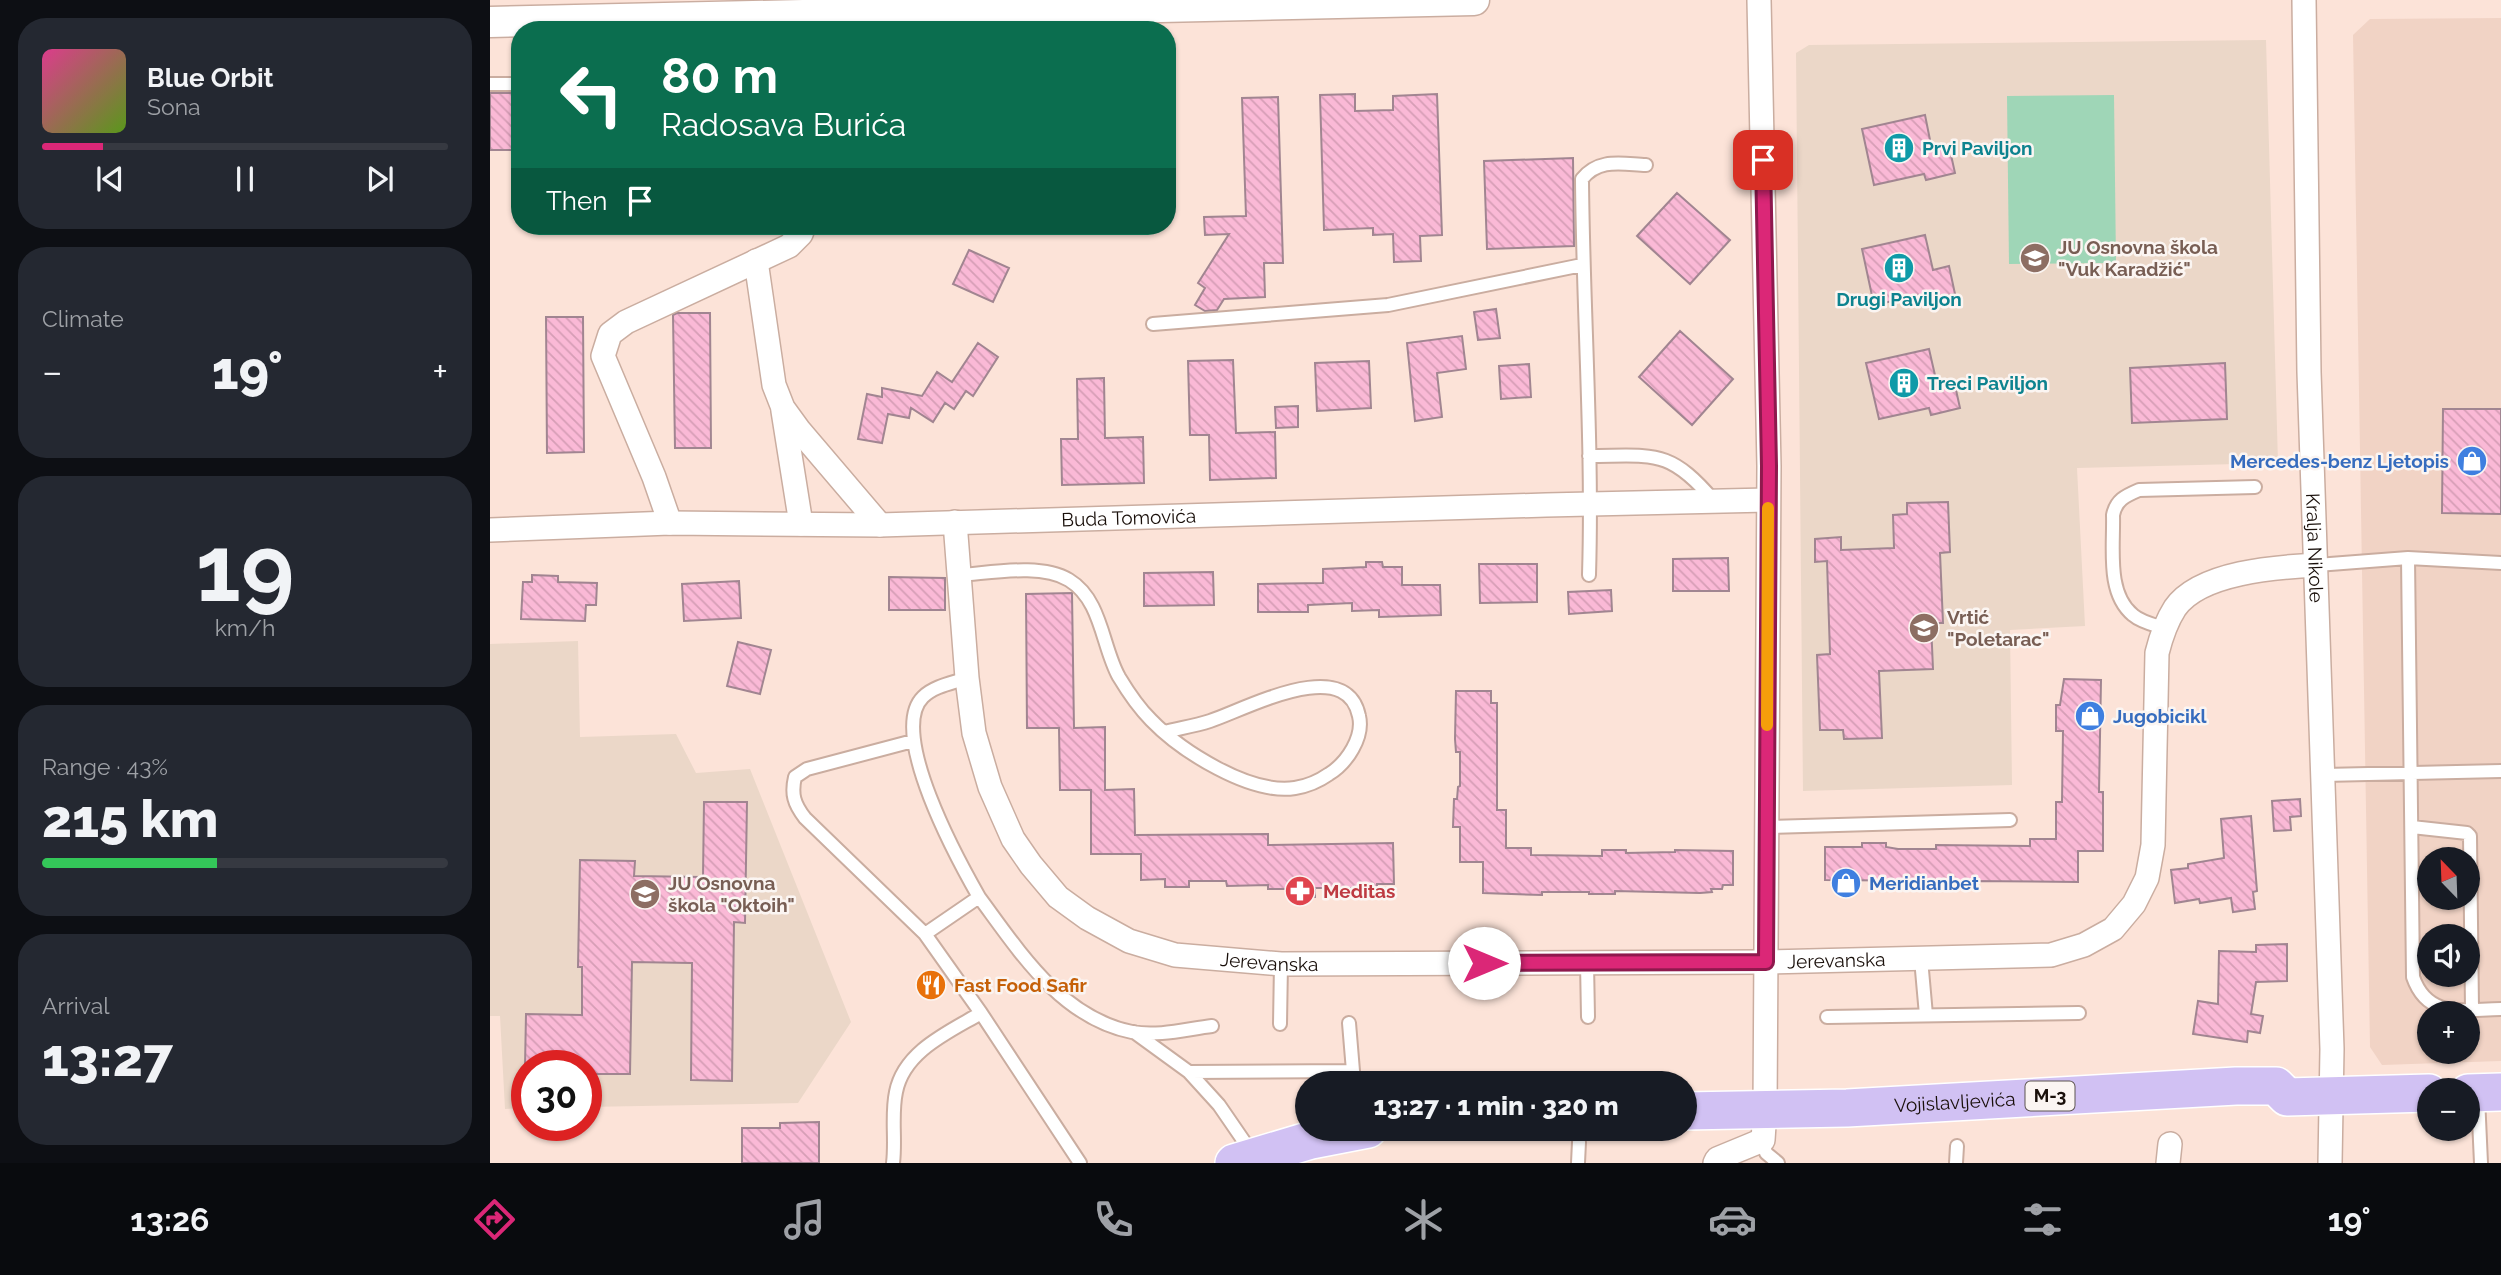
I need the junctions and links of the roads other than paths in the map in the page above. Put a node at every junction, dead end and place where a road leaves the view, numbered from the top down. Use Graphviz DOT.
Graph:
graph roads {
  1 [pos="1474,0"];
  2 [pos="1759,0"];
  3 [pos="2304,0"];
  4 [pos="1407,1"];
  5 [pos="803,15"];
  6 [pos="535,21"];
  7 [pos="490,22"];
  8 [pos="511,22"];
  9 [pos="490,84"];
  10 [pos="511,84"];
  11 [pos="1646,165"];
  12 [pos="800,235"];
  13 [pos="755,261"];
  14 [pos="1582,265"];
  15 [pos="1153,324"];
  16 [pos="783,408"];
  17 [pos="1590,456"];
  18 [pos="2255,487"];
  19 [pos="1768,500"];
  20 [pos="1714,502"];
  21 [pos="1591,504"];
  22 [pos="955,522"];
  23 [pos="670,523"];
  24 [pos="801,524"];
  25 [pos="880,525"];
  26 [pos="490,530"];
  27 [pos="2407,558"];
  28 [pos="2501,563"];
  29 [pos="2317,565"];
  30 [pos="959,575"];
  31 [pos="1589,575"];
  32 [pos="2164,628"];
  33 [pos="967,678"];
  34 [pos="1164,732"];
  35 [pos="914,741"];
  36 [pos="2501,771"];
  37 [pos="2412,772"];
  38 [pos="2324,775"];
  39 [pos="2010,820"];
  40 [pos="1767,827"];
  41 [pos="2412,827"];
  42 [pos="979,897"];
  43 [pos="925,934"];
  44 [pos="1921,958"];
  45 [pos="1766,962"];
  46 [pos="1587,963"];
  47 [pos="1281,964"];
  48 [pos="2427,1001"];
  49 [pos="2472,1001"];
  50 [pos="2480,1009"];
  51 [pos="2501,1009"];
  52 [pos="982,1013"];
  53 [pos="2079,1013"];
  54 [pos="1926,1015"];
  55 [pos="1588,1017"];
  56 [pos="1827,1017"];
  57 [pos="1349,1023"];
  58 [pos="1280,1024"];
  59 [pos="1212,1026"];
  60 [pos="1133,1032"];
  61 [pos="1353,1071"];
  62 [pos="1189,1072"];
  63 [pos="1295,1075"];
  64 [pos="2482,1092"];
  65 [pos="2417,1094"];
  66 [pos="2332,1096"];
  67 [pos="1697,1113"];
  68 [pos="1764,1125"];
  69 [pos="1308,1141"];
  70 [pos="1578,1142"];
  71 [pos="1956,1146"];
  72 [pos="1244,1160"];
  73 [pos="893,1163"];
  74 [pos="1080,1163"];
  75 [pos="1578,1163"];
  76 [pos="1715,1163"];
  77 [pos="1778,1163"];
  78 [pos="1956,1163"];
  79 [pos="2330,1163"];
  80 [pos="2481,1163"];
  1 -- 4 [label="street"];
  2 -- 19 [label="street"];
  3 -- 29 [label="street, Kralja Nikole"];
  4 -- 5 [label="street"];
  5 -- 6 [label="street"];
  7 -- 8 [label="street"];
  9 -- 10 [label="lane"];
  11 -- 14 [label="lane"];
  12 -- 13 [label="street"];
  13 -- 16 [label="street"];
  13 -- 23 [label="street"];
  14 -- 15 [label="lane"];
  14 -- 17 [label="lane"];
  16 -- 24 [label="street"];
  16 -- 25 [label="street"];
  17 -- 20 [label="lane"];
  17 -- 21 [label="lane"];
  18 -- 32 [label="lane"];
  19 -- 20 [label="street, Buda Tomovića"];
  19 -- 40 [label="street"];
  20 -- 21 [label="street, Buda Tomovića"];
  21 -- 22 [label="street, Buda Tomovića"];
  21 -- 31 [label="lane"];
  22 -- 25 [label="street, Buda Tomovića"];
  22 -- 30 [label="street, Jerevanska"];
  23 -- 24 [label="street, Buda Tomovića"];
  23 -- 26 [label="street, Buda Tomovića"];
  24 -- 25 [label="street, Buda Tomovića"];
  27 -- 28 [label="lane"];
  27 -- 29 [label="lane"];
  27 -- 37 [label="lane"];
  29 -- 32 [label="street, Jerevanska"];
  29 -- 38 [label="street, Kralja Nikole"];
  30 -- 33 [label="street, Jerevanska"];
  30 -- 34 [label="lane"];
  32 -- 44 [label="street, Jerevanska"];
  33 -- 35 [label="lane"];
  33 -- 47 [label="street, Jerevanska"];
  34 -- 34 [label="lane"];
  35 -- 42 [label="lane"];
  35 -- 43 [label="lane"];
  36 -- 37 [label="lane"];
  37 -- 38 [label="lane"];
  37 -- 41 [label="lane"];
  38 -- 66 [label="street, Kralja Nikole"];
  39 -- 40 [label="lane"];
  40 -- 45 [label="street"];
  41 -- 48 [label="lane"];
  41 -- 49 [label="lane"];
  42 -- 43 [label="lane"];
  42 -- 60 [label="lane"];
  43 -- 52 [label="lane"];
  44 -- 45 [label="street, Jerevanska"];
  44 -- 54 [label="lane"];
  45 -- 46 [label="street, Jerevanska"];
  45 -- 68 [label="street"];
  46 -- 47 [label="street, Jerevanska"];
  46 -- 55 [label="lane"];
  47 -- 58 [label="lane"];
  50 -- 51 [label="lane"];
  52 -- 73 [label="lane"];
  52 -- 74 [label="lane"];
  53 -- 54 [label="lane"];
  54 -- 56 [label="lane"];
  57 -- 61 [label="lane"];
  59 -- 60 [label="lane"];
  60 -- 62 [label="lane"];
  62 -- 63 [label="lane"];
  62 -- 72 [label="lane"];
  64 -- 80 [label="lane"];
  65 -- 66 [label="main road, Vojislavljevića / M-3"];
  66 -- 68 [label="main road, Vojislavljevića / M-3"];
  66 -- 79 [label="street, Kralja Nikole"];
  67 -- 68 [label="main road, Vojislavljevića / M-3"];
  68 -- 76 [label="street"];
  68 -- 77 [label="lane"];
  69 -- 72 [label="main road"];
  70 -- 75 [label="lane"];
  71 -- 78 [label="lane"];
}
